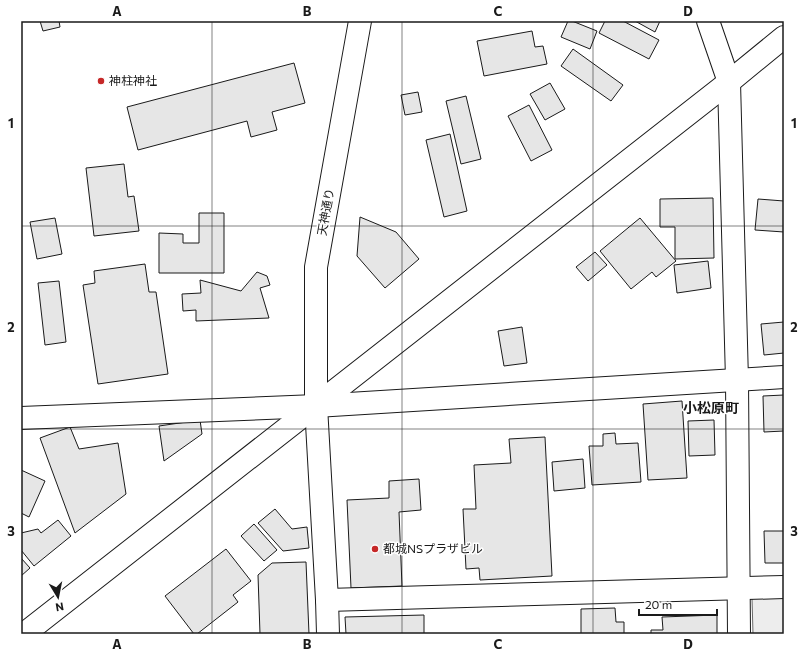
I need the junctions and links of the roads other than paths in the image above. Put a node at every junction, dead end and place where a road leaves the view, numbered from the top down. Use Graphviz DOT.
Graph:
graph roads {
  1 [pos="360,21"];
  2 [pos="708,21"];
  3 [pos="784,37"];
  4 [pos="728,82"];
  5 [pos="784,378"];
  6 [pos="737,380"];
  7 [pos="316,406"];
  8 [pos="21,418"];
  9 [pos="784,587"];
  10 [pos="738,589"];
  11 [pos="327,600"];
  12 [pos="24,634"];
  13 [pos="328,634"];
  14 [pos="739,634"];
  1 -- 7 [label="street, 天神通り"];
  2 -- 4 [label="street"];
  3 -- 4 [label="street"];
  4 -- 6 [label="street"];
  4 -- 7 [label="street"];
  5 -- 6 [label="street"];
  6 -- 7 [label="street"];
  6 -- 10 [label="street"];
  7 -- 8 [label="street"];
  7 -- 11 [label="street, 天神通り"];
  7 -- 12 [label="street"];
  9 -- 10 [label="street"];
  10 -- 11 [label="street"];
  10 -- 14 [label="street"];
  11 -- 13 [label="street, 天神通り"];
}
